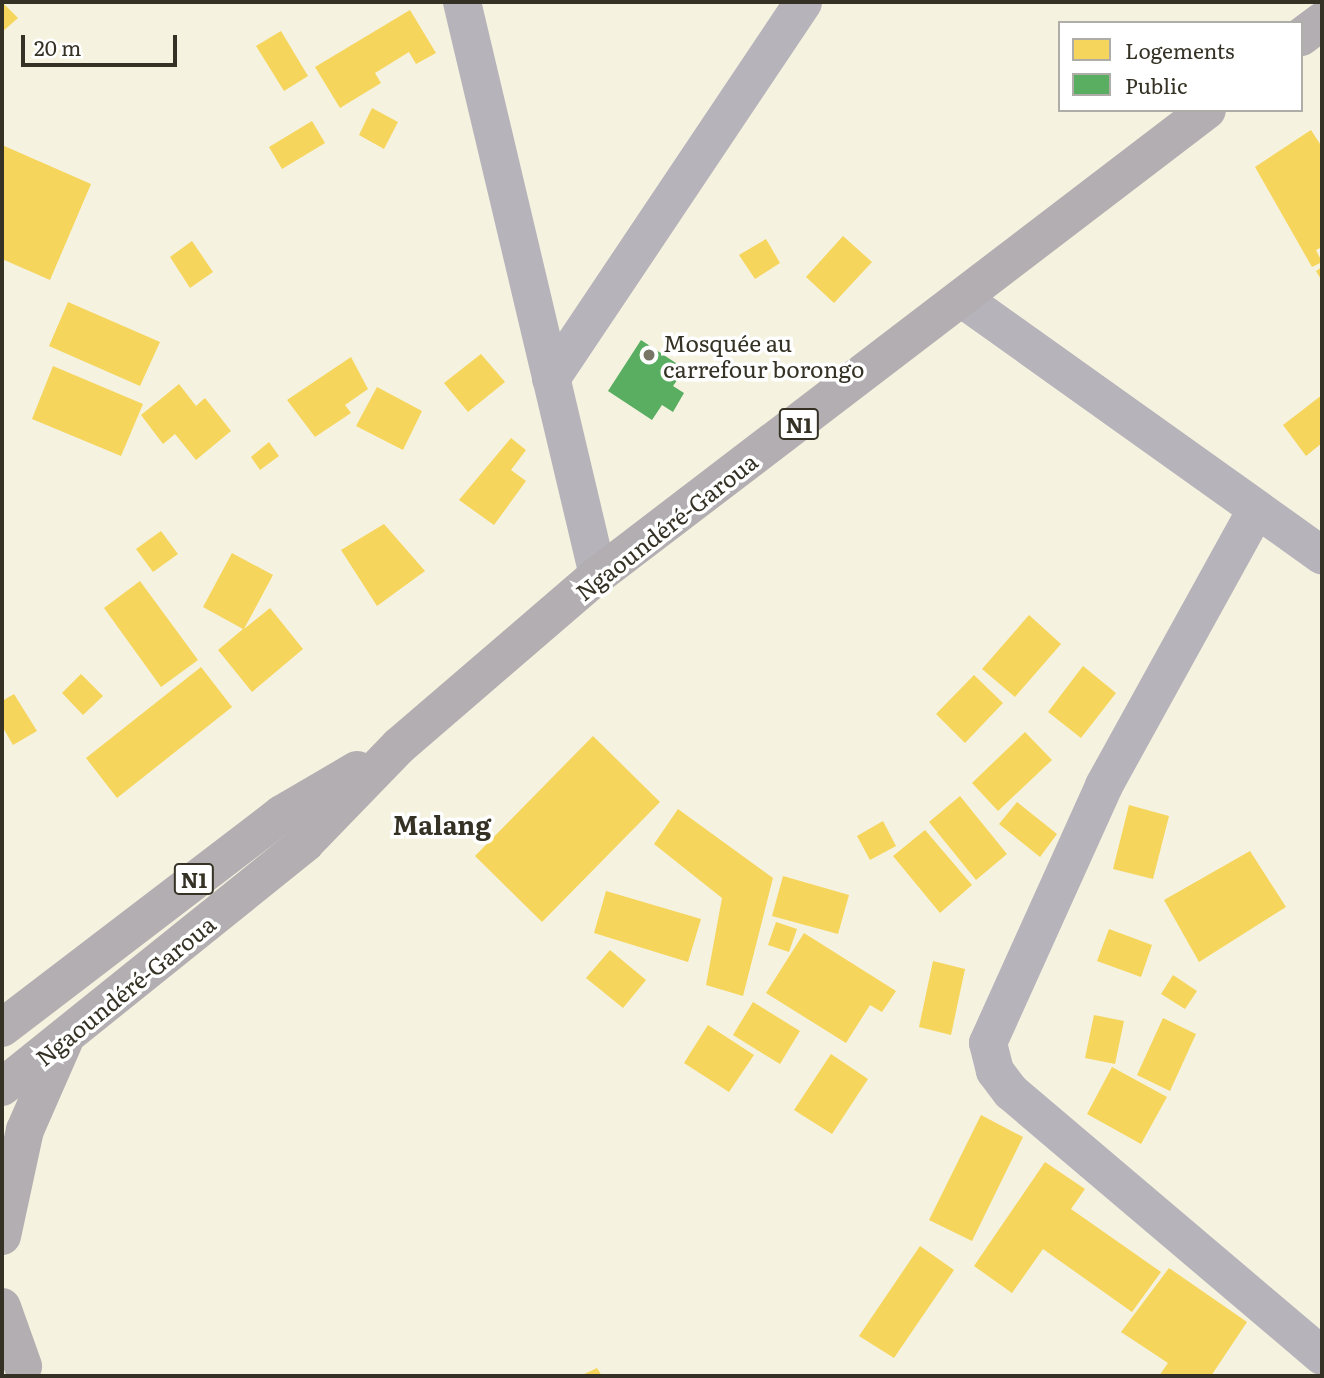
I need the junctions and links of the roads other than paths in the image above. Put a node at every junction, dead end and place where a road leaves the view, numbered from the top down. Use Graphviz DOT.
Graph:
graph roads {
  1 [pos="462,2"];
  2 [pos="803,2"];
  3 [pos="1322,21"];
  4 [pos="1303,35"];
  5 [pos="1204,112"];
  6 [pos="964,300"];
  7 [pos="551,379"];
  8 [pos="1255,512"];
  9 [pos="1322,555"];
  10 [pos="598,575"];
  11 [pos="398,746"];
  12 [pos="2,1028"];
  13 [pos="64,1039"];
  14 [pos="2,1087"];
  15 [pos="2,1236"];
  16 [pos="2,1307"];
  17 [pos="1322,1356"];
  18 [pos="19,1364"];
  1 -- 7 [label="street"];
  2 -- 7 [label="street"];
  3 -- 4 [label="highway"];
  5 -- 6 [label="highway, Ngaoundéré-Garoua / N1"];
  6 -- 8 [label="street"];
  6 -- 10 [label="highway, Ngaoundéré-Garoua / N1"];
  7 -- 10 [label="street"];
  8 -- 9 [label="street"];
  8 -- 17 [label="street"];
  10 -- 11 [label="highway, Ngaoundéré-Garoua / N1"];
  11 -- 12 [label="highway, Ngaoundéré-Garoua / N1"];
  11 -- 13 [label="highway, Ngaoundéré-Garoua / N1"];
  13 -- 14 [label="highway, Ngaoundéré-Garoua / N1"];
  13 -- 15 [label="highway"];
  16 -- 18 [label="highway"];
}
